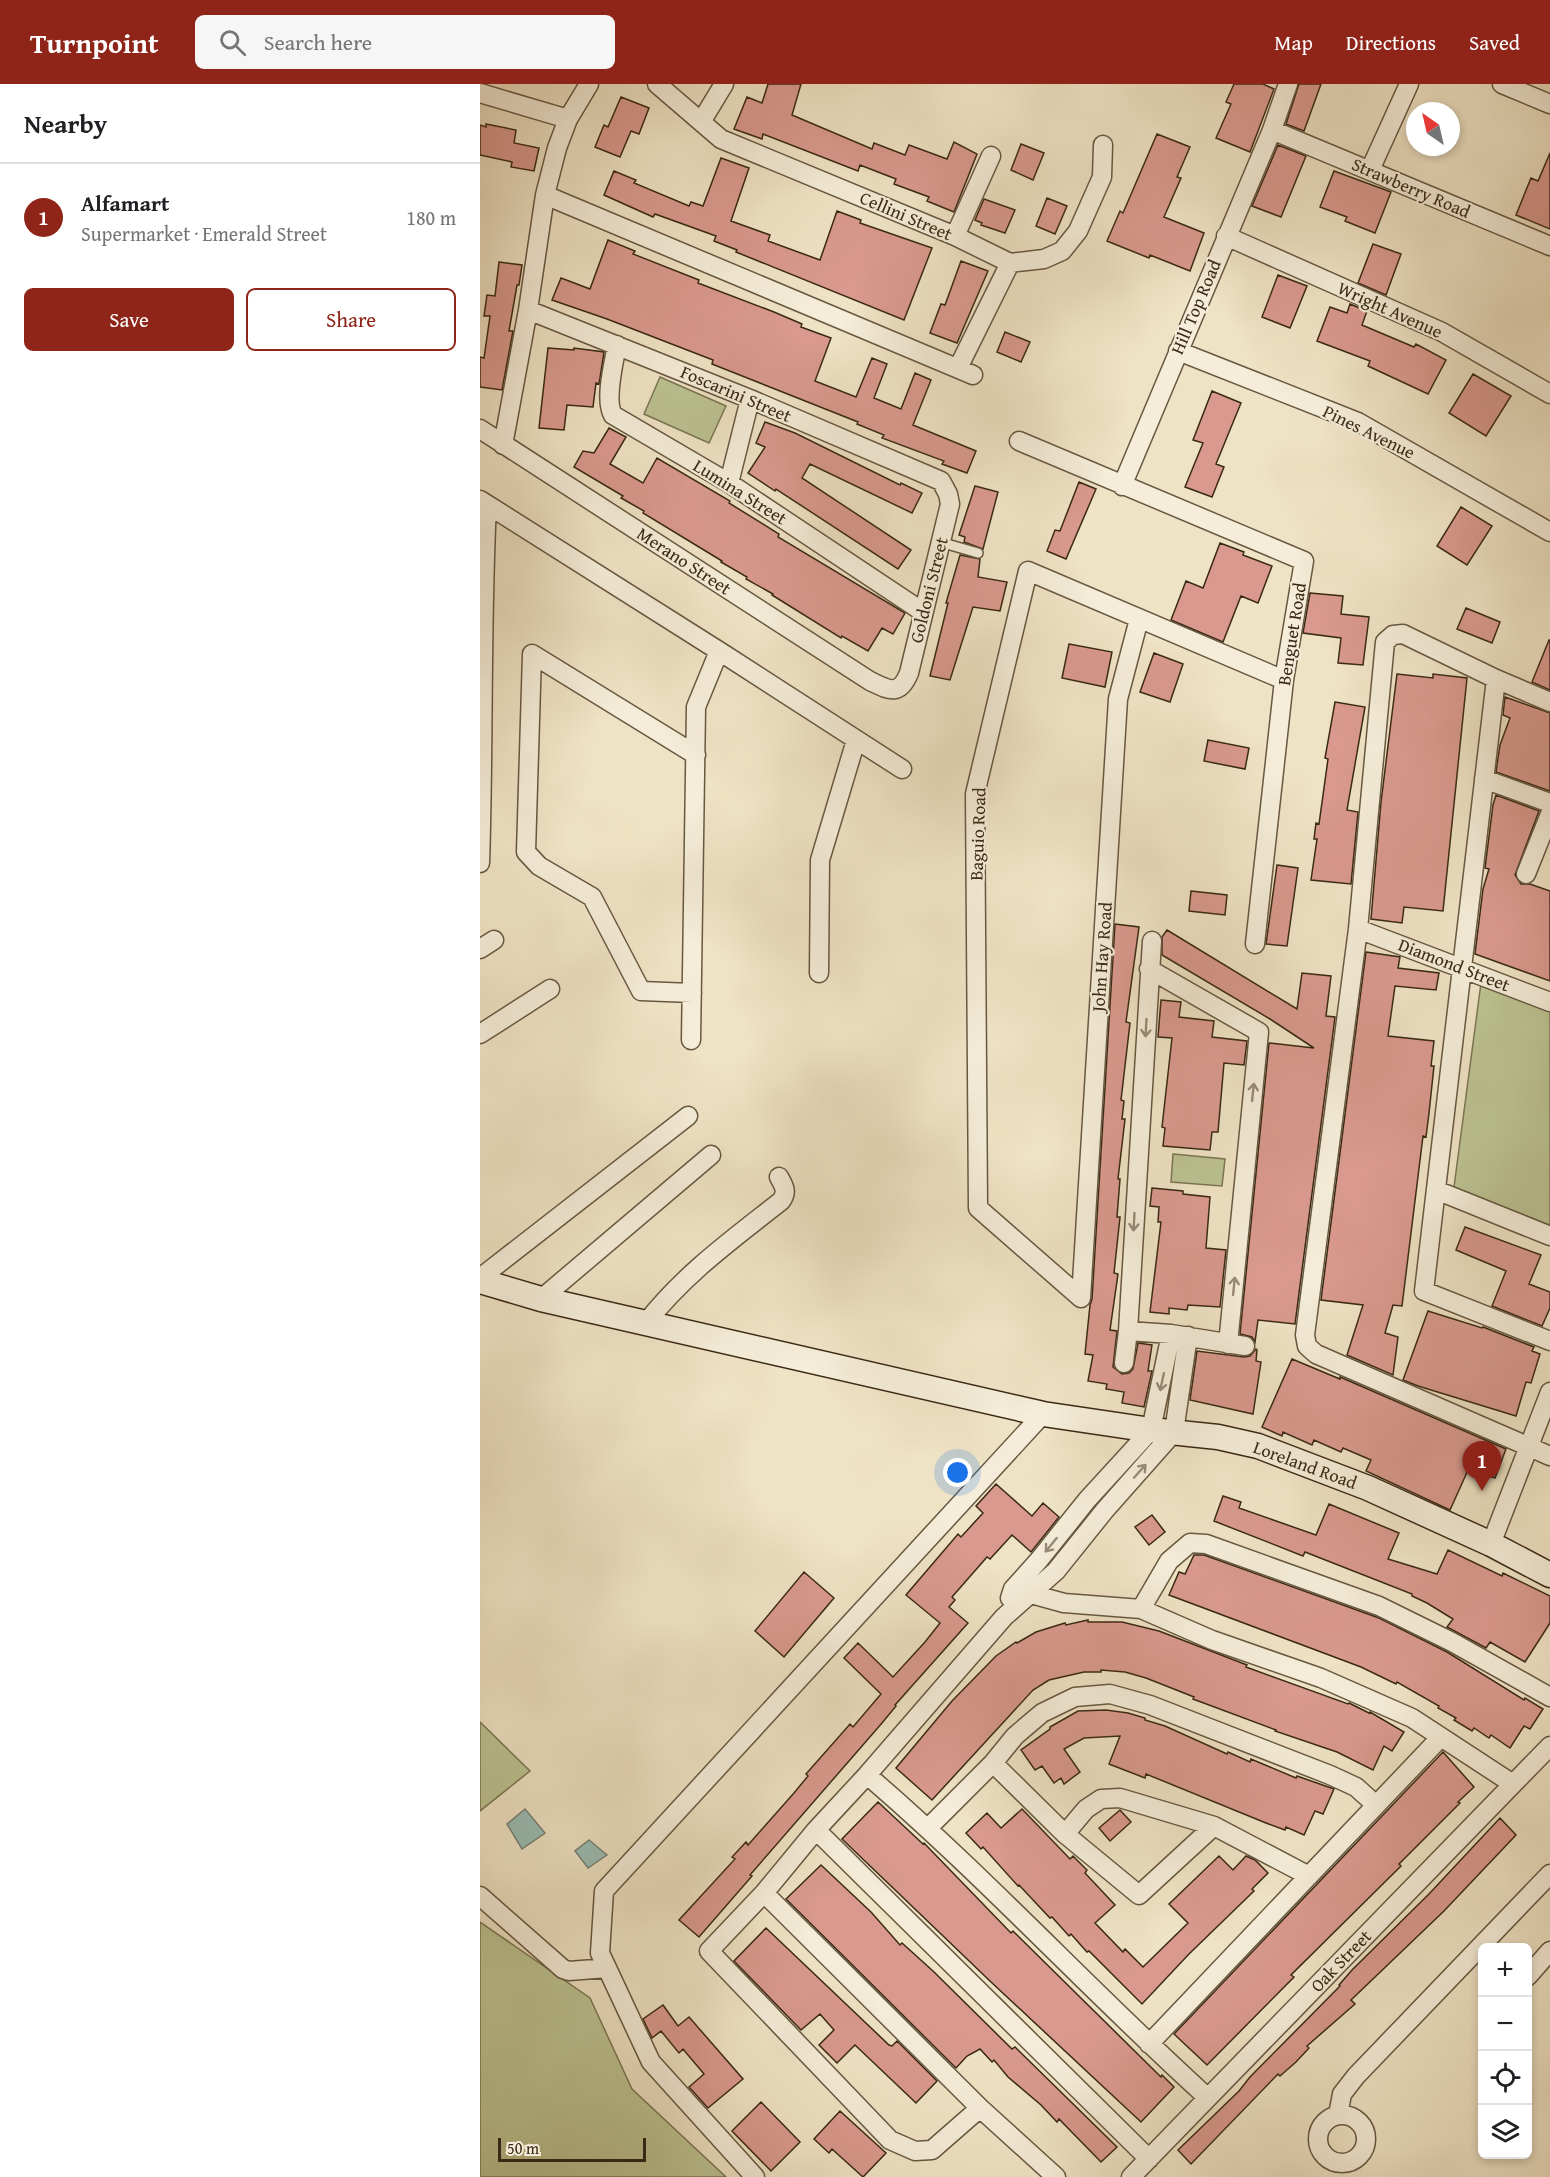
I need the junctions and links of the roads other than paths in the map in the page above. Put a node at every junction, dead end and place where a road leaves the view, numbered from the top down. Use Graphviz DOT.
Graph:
graph roads {
  1 [pos="589,84"];
  2 [pos="657,84"];
  3 [pos="724,84"];
  4 [pos="1288,84"];
  5 [pos="1409,84"];
  6 [pos="1502,84"];
  7 [pos="480,93"];
  8 [pos="1550,104"];
  9 [pos="568,119"];
  10 [pos="701,122"];
  11 [pos="1272,130"];
  12 [pos="1103,146"];
  13 [pos="991,156"];
  14 [pos="1370,170"];
  15 [pos="545,195"];
  16 [pos="955,236"];
  17 [pos="1226,236"];
  18 [pos="1550,246"];
  19 [pos="1010,264"];
  20 [pos="528,310"];
  21 [pos="617,345"];
  22 [pos="1178,351"];
  23 [pos="1550,394"];
  24 [pos="750,399"];
  25 [pos="480,429"];
  26 [pos="1019,441"];
  27 [pos="503,445"];
  28 [pos="941,481"];
  29 [pos="729,483"];
  30 [pos="1122,486"];
  31 [pos="483,503"];
  32 [pos="1550,532"];
  33 [pos="940,542"];
  34 [pos="978,553"];
  35 [pos="923,612"];
  36 [pos="1139,619"];
  37 [pos="719,651"];
  38 [pos="1496,679"];
  39 [pos="1284,680"];
  40 [pos="890,690"];
  41 [pos="1550,702"];
  42 [pos="856,740"];
  43 [pos="696,755"];
  44 [pos="902,769"];
  45 [pos="481,779"];
  46 [pos="1484,779"];
  47 [pos="1550,803"];
  48 [pos="1550,814"];
  49 [pos="480,863"];
  50 [pos="1526,874"];
  51 [pos="1358,929"];
  52 [pos="1152,941"];
  53 [pos="1254,944"];
  54 [pos="1462,967"];
  55 [pos="1149,969"];
  56 [pos="819,973"];
  57 [pos="550,989"];
  58 [pos="692,993"];
  59 [pos="1550,1002"];
  60 [pos="480,1034"];
  61 [pos="692,1040"];
  62 [pos="688,1116"];
  63 [pos="711,1155"];
  64 [pos="779,1177"];
  65 [pos="1436,1190"];
  66 [pos="1550,1236"];
  67 [pos="480,1279"];
  68 [pos="1081,1298"];
  69 [pos="542,1299"];
  70 [pos="646,1323"];
  71 [pos="1128,1331"];
  72 [pos="1180,1335"];
  73 [pos="1550,1341"];
  74 [pos="1124,1363"];
  75 [pos="1550,1392"];
  76 [pos="1042,1414"];
  77 [pos="1162,1431"];
  78 [pos="1530,1446"];
  79 [pos="1550,1456"];
  80 [pos="1491,1544"];
  81 [pos="1550,1575"];
  82 [pos="1021,1591"];
  83 [pos="1141,1610"];
  84 [pos="1550,1697"];
  85 [pos="1441,1737"];
  86 [pos="1550,1746"];
  87 [pos="993,1763"];
  88 [pos="867,1774"];
  89 [pos="1513,1784"];
  90 [pos="1376,1805"];
  91 [pos="1214,1826"];
  92 [pos="928,1827"];
  93 [pos="816,1830"];
  94 [pos="1065,1834"];
  95 [pos="1550,1874"];
  96 [pos="1309,1876"];
  97 [pos="764,1893"];
  98 [pos="480,1896"];
  99 [pos="1550,1951"];
  100 [pos="607,1968"];
  101 [pos="1532,1971"];
  102 [pos="1149,2044"];
  103 [pos="1208,2098"];
  104 [pos="980,2108"];
  105 [pos="1338,2115"];
  106 [pos="1149,2159"];
  107 [pos="755,2177"];
  108 [pos="1056,2177"];
  109 [pos="1131,2177"];
  1 -- 9 [label="street"];
  2 -- 10 [label="street, Cellini Street"];
  3 -- 10 [label="street"];
  4 -- 11 [label="street, Hill Top Road"];
  5 -- 14 [label="street"];
  6 -- 8 [label="street"];
  7 -- 9 [label="street"];
  9 -- 15 [label="street"];
  10 -- 16 [label="street, Cellini Street"];
  11 -- 14 [label="street, Strawberry Road"];
  11 -- 17 [label="street, Hill Top Road"];
  12 -- 19 [label="street"];
  13 -- 16 [label="street"];
  14 -- 18 [label="street, Strawberry Road"];
  15 -- 19 [label="street"];
  15 -- 20 [label="street"];
  16 -- 19 [label="street, Cellini Street"];
  17 -- 22 [label="street, Hill Top Road"];
  17 -- 23 [label="street, Wright Avenue"];
  20 -- 21 [label="street, Foscarini Street"];
  20 -- 27 [label="street"];
  21 -- 24 [label="street, Foscarini Street"];
  21 -- 29 [label="street, Lumina Street"];
  22 -- 30 [label="street, Hill Top Road"];
  22 -- 32 [label="street, Pines Avenue"];
  24 -- 28 [label="street, Foscarini Street"];
  24 -- 29 [label="street"];
  25 -- 27 [label="street, Merano Street"];
  26 -- 30 [label="street, Benguet Road"];
  27 -- 40 [label="street, Merano Street"];
  28 -- 33 [label="street, Goldoni Street"];
  29 -- 35 [label="street, Lumina Street"];
  30 -- 39 [label="street, Benguet Road"];
  31 -- 37 [label="street"];
  31 -- 45 [label="street"];
  33 -- 34 [label="lane"];
  33 -- 35 [label="street, Goldoni Street"];
  35 -- 40 [label="street, Goldoni Street"];
  36 -- 39 [label="street, Baguio Road"];
  36 -- 68 [label="street, John Hay Road"];
  36 -- 68 [label="street, Baguio Road"];
  37 -- 42 [label="street"];
  37 -- 43 [label="street"];
  38 -- 41 [label="street"];
  38 -- 46 [label="street"];
  38 -- 51 [label="street"];
  39 -- 53 [label="street, Benguet Road"];
  42 -- 44 [label="street"];
  42 -- 56 [label="street"];
  43 -- 58 [label="street"];
  43 -- 58 [label="street"];
  45 -- 49 [label="street"];
  46 -- 47 [label="street"];
  46 -- 54 [label="street"];
  48 -- 50 [label="street"];
  51 -- 54 [label="street, Diamond Street"];
  51 -- 78 [label="street"];
  52 -- 55 [label="street"];
  54 -- 59 [label="street, Diamond Street"];
  54 -- 65 [label="street"];
  55 -- 71 [label="street, one-way"];
  72 -- 55 [label="street, one-way"];
  57 -- 60 [label="street"];
  58 -- 61 [label="street"];
  62 -- 67 [label="street"];
  63 -- 69 [label="street"];
  64 -- 70 [label="street"];
  65 -- 66 [label="street"];
  65 -- 73 [label="street"];
  67 -- 69 [label="street, Loreland Road"];
  69 -- 70 [label="street, Loreland Road"];
  70 -- 76 [label="street, Loreland Road"];
  71 -- 72 [label="street"];
  71 -- 74 [label="street"];
  72 -- 77 [label="street"];
  75 -- 78 [label="street"];
  76 -- 77 [label="street, Loreland Road"];
  76 -- 100 [label="street"];
  77 -- 80 [label="street, Loreland Road"];
  77 -- 82 [label="street"];
  78 -- 79 [label="street"];
  78 -- 80 [label="street"];
  80 -- 81 [label="street, Loreland Road"];
  82 -- 83 [label="street"];
  82 -- 88 [label="street"];
  83 -- 84 [label="street"];
  83 -- 85 [label="street"];
  85 -- 89 [label="street"];
  85 -- 90 [label="street"];
  86 -- 89 [label="street, Oak Street"];
  87 -- 90 [label="street"];
  87 -- 92 [label="street"];
  87 -- 94 [label="street"];
  88 -- 92 [label="street"];
  88 -- 93 [label="street"];
  89 -- 103 [label="street, Oak Street"];
  90 -- 96 [label="street"];
  91 -- 94 [label="street"];
  91 -- 94 [label="street"];
  91 -- 96 [label="street"];
  92 -- 102 [label="street"];
  93 -- 97 [label="street"];
  93 -- 106 [label="street"];
  95 -- 105 [label="street"];
  96 -- 102 [label="street"];
  97 -- 104 [label="street"];
  97 -- 104 [label="street"];
  98 -- 100 [label="street"];
  99 -- 101 [label="street"];
  100 -- 107 [label="street"];
  102 -- 103 [label="street"];
  103 -- 106 [label="street, Oak Street"];
  104 -- 108 [label="street"];
  106 -- 109 [label="street, Oak Street"];
}
